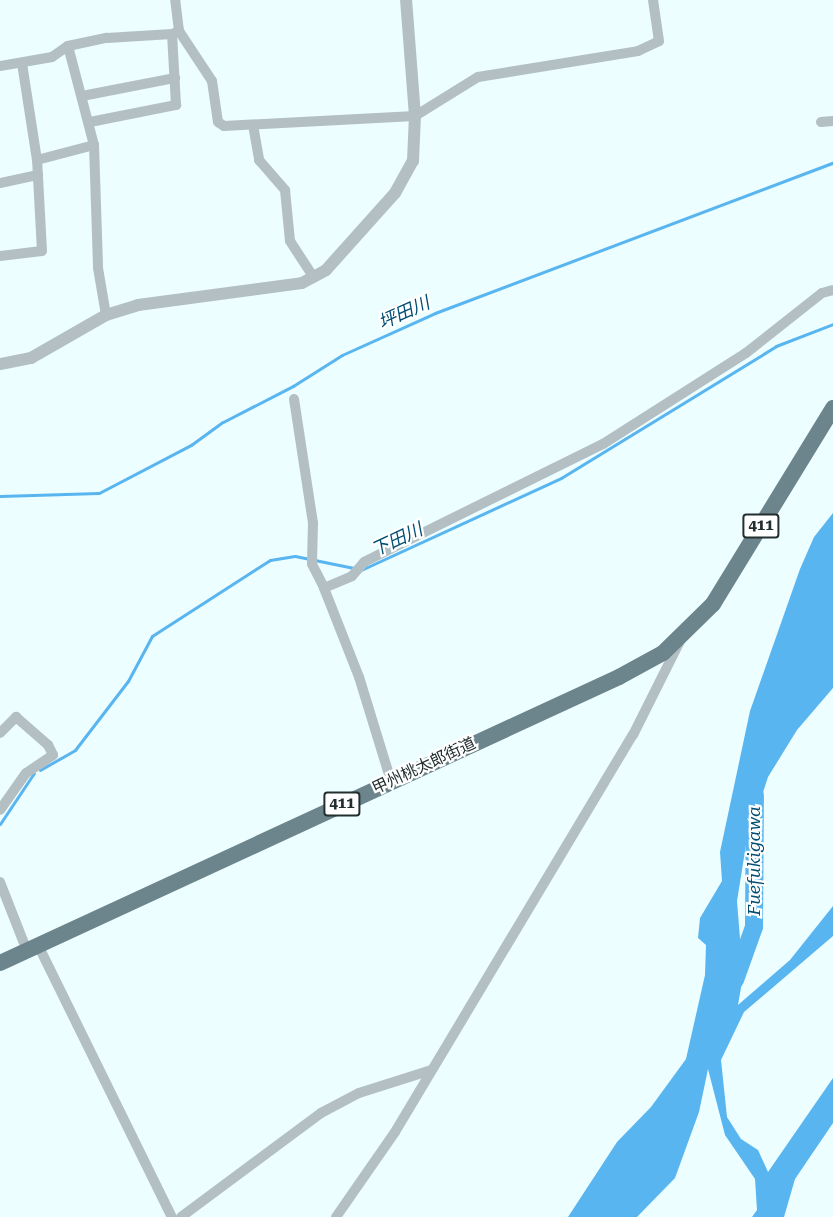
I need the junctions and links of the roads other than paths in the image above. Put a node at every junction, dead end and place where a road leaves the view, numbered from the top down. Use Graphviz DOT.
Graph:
graph roads {
  1 [pos="175,0"];
  2 [pos="406,0"];
  3 [pos="653,0"];
  4 [pos="175,33"];
  5 [pos="68,46"];
  6 [pos="22,63"];
  7 [pos="0,66"];
  8 [pos="175,78"];
  9 [pos="82,96"];
  10 [pos="415,116"];
  11 [pos="833,121"];
  12 [pos="90,122"];
  13 [pos="821,122"];
  14 [pos="253,125"];
  15 [pos="94,145"];
  16 [pos="37,160"];
  17 [pos="38,175"];
  18 [pos="0,183"];
  19 [pos="0,256"];
  20 [pos="314,278"];
  21 [pos="833,290"];
  22 [pos="106,315"];
  23 [pos="0,364"];
  24 [pos="294,399"];
  25 [pos="833,408"];
  26 [pos="324,588"];
  27 [pos="681,639"];
  28 [pos="0,733"];
  29 [pos="391,781"];
  30 [pos="0,810"];
  31 [pos="0,882"];
  32 [pos="33,948"];
  33 [pos="0,963"];
  34 [pos="431,1070"];
  35 [pos="172,1217"];
  36 [pos="182,1217"];
  37 [pos="336,1217"];
  1 -- 4 [label="street"];
  2 -- 10 [label="street"];
  3 -- 10 [label="street"];
  4 -- 5 [label="street"];
  4 -- 8 [label="street"];
  4 -- 14 [label="street"];
  5 -- 6 [label="street"];
  5 -- 9 [label="street"];
  6 -- 7 [label="street"];
  6 -- 16 [label="street"];
  8 -- 9 [label="street"];
  8 -- 12 [label="street"];
  9 -- 12 [label="street"];
  10 -- 14 [label="street"];
  10 -- 20 [label="street"];
  11 -- 13 [label="street"];
  12 -- 15 [label="street"];
  14 -- 20 [label="street"];
  15 -- 16 [label="street"];
  15 -- 22 [label="street"];
  16 -- 17 [label="street"];
  17 -- 18 [label="street"];
  17 -- 19 [label="street"];
  20 -- 22 [label="street"];
  21 -- 26 [label="street"];
  22 -- 23 [label="street"];
  24 -- 26 [label="street"];
  25 -- 27 [label="highway, 411"];
  26 -- 29 [label="street"];
  27 -- 29 [label="highway, 甲州桃太郎街道 / 411"];
  27 -- 34 [label="street"];
  28 -- 30 [label="street"];
  29 -- 32 [label="highway, 甲州桃太郎街道 / 411"];
  31 -- 32 [label="street"];
  32 -- 33 [label="highway, 甲州桃太郎街道 / 411"];
  32 -- 35 [label="street"];
  34 -- 36 [label="street"];
  34 -- 37 [label="street"];
}
